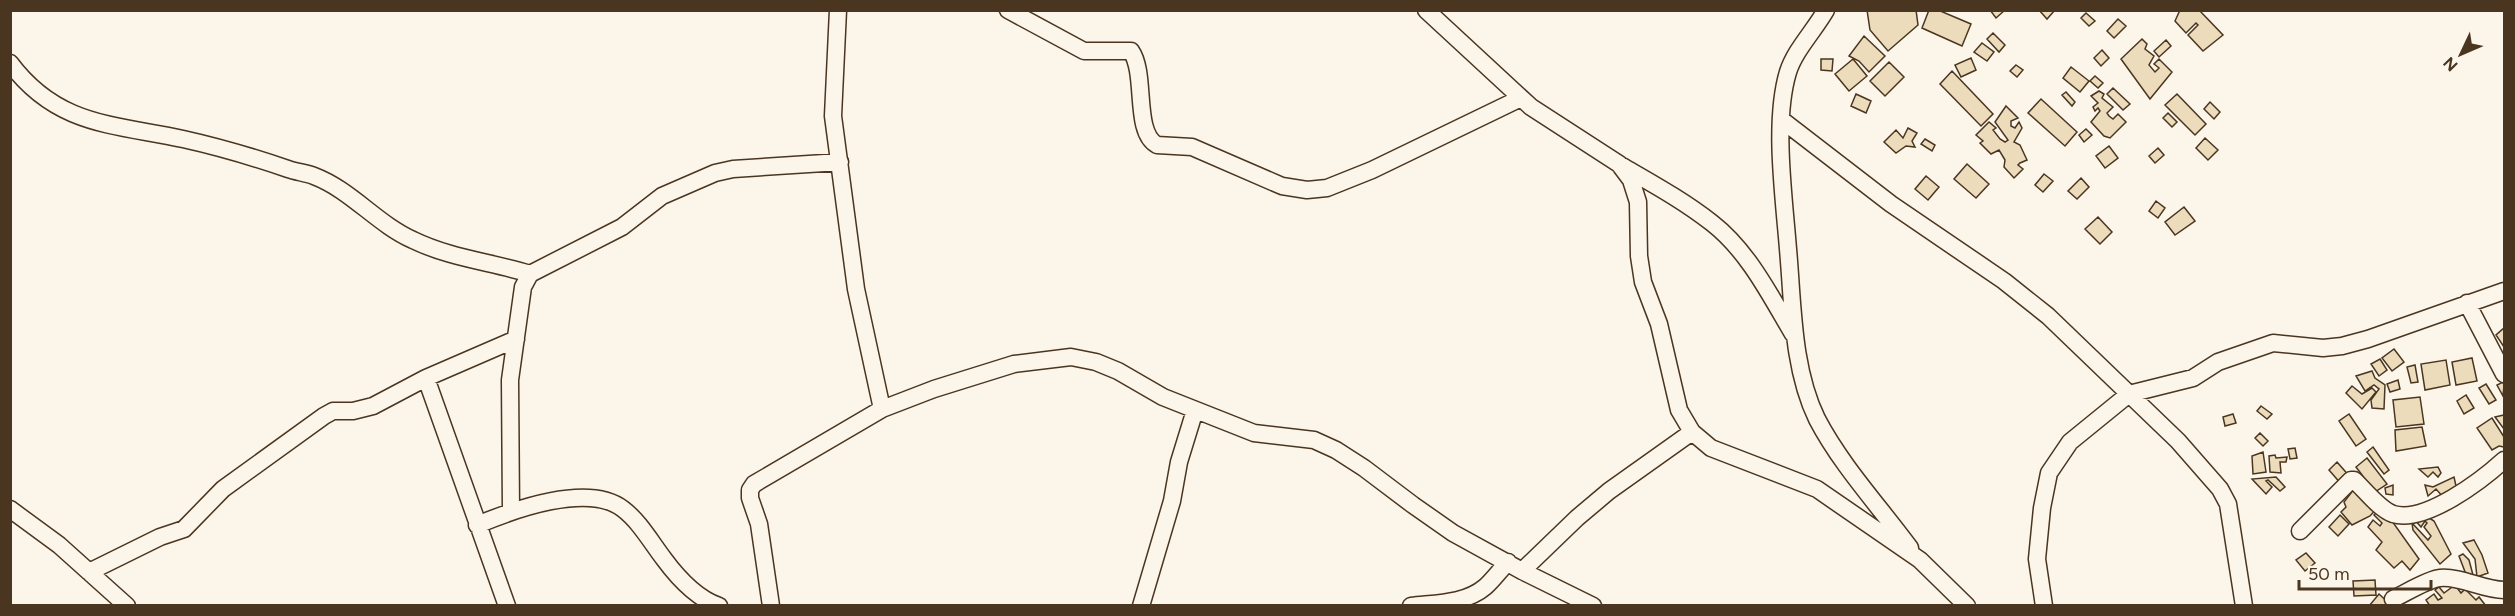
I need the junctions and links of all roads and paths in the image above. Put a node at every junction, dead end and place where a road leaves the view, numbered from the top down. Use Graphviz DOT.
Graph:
graph roads {
  1 [pos="838,10"];
  2 [pos="1008,10"];
  3 [pos="1426,10"];
  4 [pos="1826,10"];
  5 [pos="10,63"];
  6 [pos="1521,98"];
  7 [pos="1782,120"];
  8 [pos="840,162"];
  9 [pos="1618,164"];
  10 [pos="530,274"];
  11 [pos="2505,291"];
  12 [pos="2467,303"];
  13 [pos="516,339"];
  14 [pos="1796,340"];
  15 [pos="2505,374"];
  16 [pos="426,378"];
  17 [pos="2129,394"];
  18 [pos="882,409"];
  19 [pos="1195,410"];
  20 [pos="1692,432"];
  21 [pos="2505,460"];
  22 [pos="10,508"];
  23 [pos="511,511"];
  24 [pos="477,525"];
  25 [pos="2300,531"];
  26 [pos="1920,560"];
  27 [pos="1515,567"];
  28 [pos="89,572"];
  29 [pos="2505,590"];
  30 [pos="2392,599"];
  31 [pos="127,606"];
  32 [pos="507,606"];
  33 [pos="719,606"];
  34 [pos="771,606"];
  35 [pos="1141,606"];
  36 [pos="1411,606"];
  37 [pos="1593,606"];
  38 [pos="1967,606"];
  39 [pos="2044,606"];
  40 [pos="2244,606"];
  1 -- 8 [label="street"];
  2 -- 6 [label="street"];
  3 -- 6 [label="street"];
  4 -- 7 [label="street"];
  5 -- 10 [label="street"];
  6 -- 9 [label="street"];
  7 -- 14 [label="street"];
  7 -- 17 [label="street"];
  8 -- 10 [label="street"];
  8 -- 18 [label="street"];
  9 -- 14 [label="street"];
  9 -- 20 [label="street"];
  10 -- 13 [label="street"];
  11 -- 12 [label="street"];
  12 -- 15 [label="street"];
  12 -- 17 [label="street"];
  13 -- 16 [label="street"];
  13 -- 23 [label="street"];
  14 -- 26 [label="street"];
  16 -- 24 [label="street"];
  16 -- 28 [label="street"];
  17 -- 39 [label="street"];
  17 -- 40 [label="street"];
  18 -- 19 [label="street"];
  18 -- 34 [label="street"];
  19 -- 27 [label="street"];
  19 -- 35 [label="street"];
  20 -- 26 [label="street"];
  20 -- 27 [label="street"];
  21 -- 25 [label="street"];
  22 -- 28 [label="street"];
  23 -- 24 [label="street"];
  23 -- 33 [label="street"];
  24 -- 32 [label="street"];
  26 -- 38 [label="street"];
  27 -- 36 [label="street"];
  27 -- 37 [label="street"];
  28 -- 31 [label="street"];
  29 -- 30 [label="street"];
}
